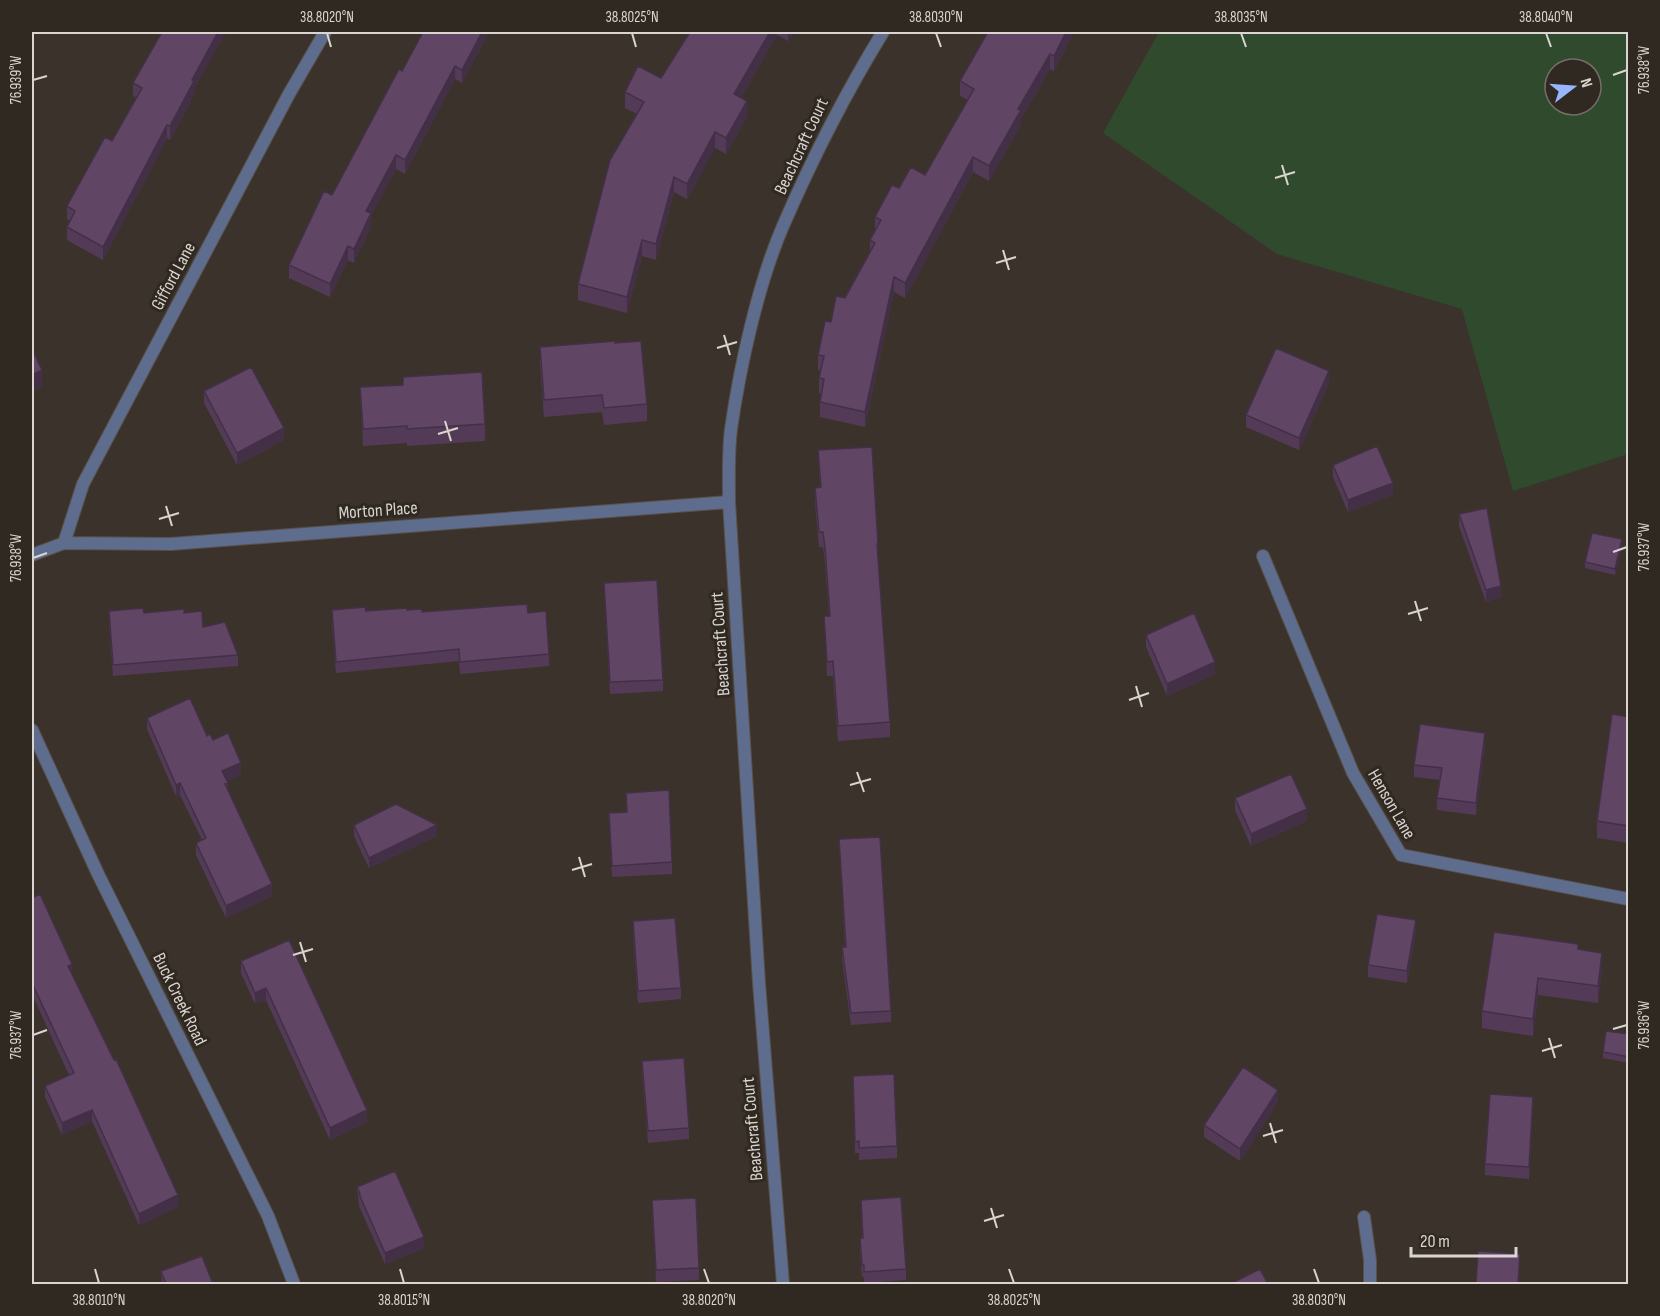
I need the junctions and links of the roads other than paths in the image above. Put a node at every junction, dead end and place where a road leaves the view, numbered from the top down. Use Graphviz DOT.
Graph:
graph roads {
  1 [pos="325,32"];
  2 [pos="883,32"];
  3 [pos="729,502"];
  4 [pos="64,543"];
  5 [pos="32,555"];
  6 [pos="1263,556"];
  7 [pos="32,730"];
  8 [pos="1629,898"];
  9 [pos="1364,1217"];
  10 [pos="294,1284"];
  11 [pos="783,1284"];
  12 [pos="1370,1284"];
  1 -- 4 [label="street, Gifford Lane"];
  2 -- 3 [label="street, Beachcraft Court"];
  3 -- 4 [label="street, Morton Place"];
  3 -- 11 [label="street, Beachcraft Court"];
  4 -- 5 [label="street, Morton Place"];
  6 -- 8 [label="street, Henson Lane"];
  7 -- 10 [label="street, Buck Creek Road"];
  9 -- 12 [label="street"];
}
